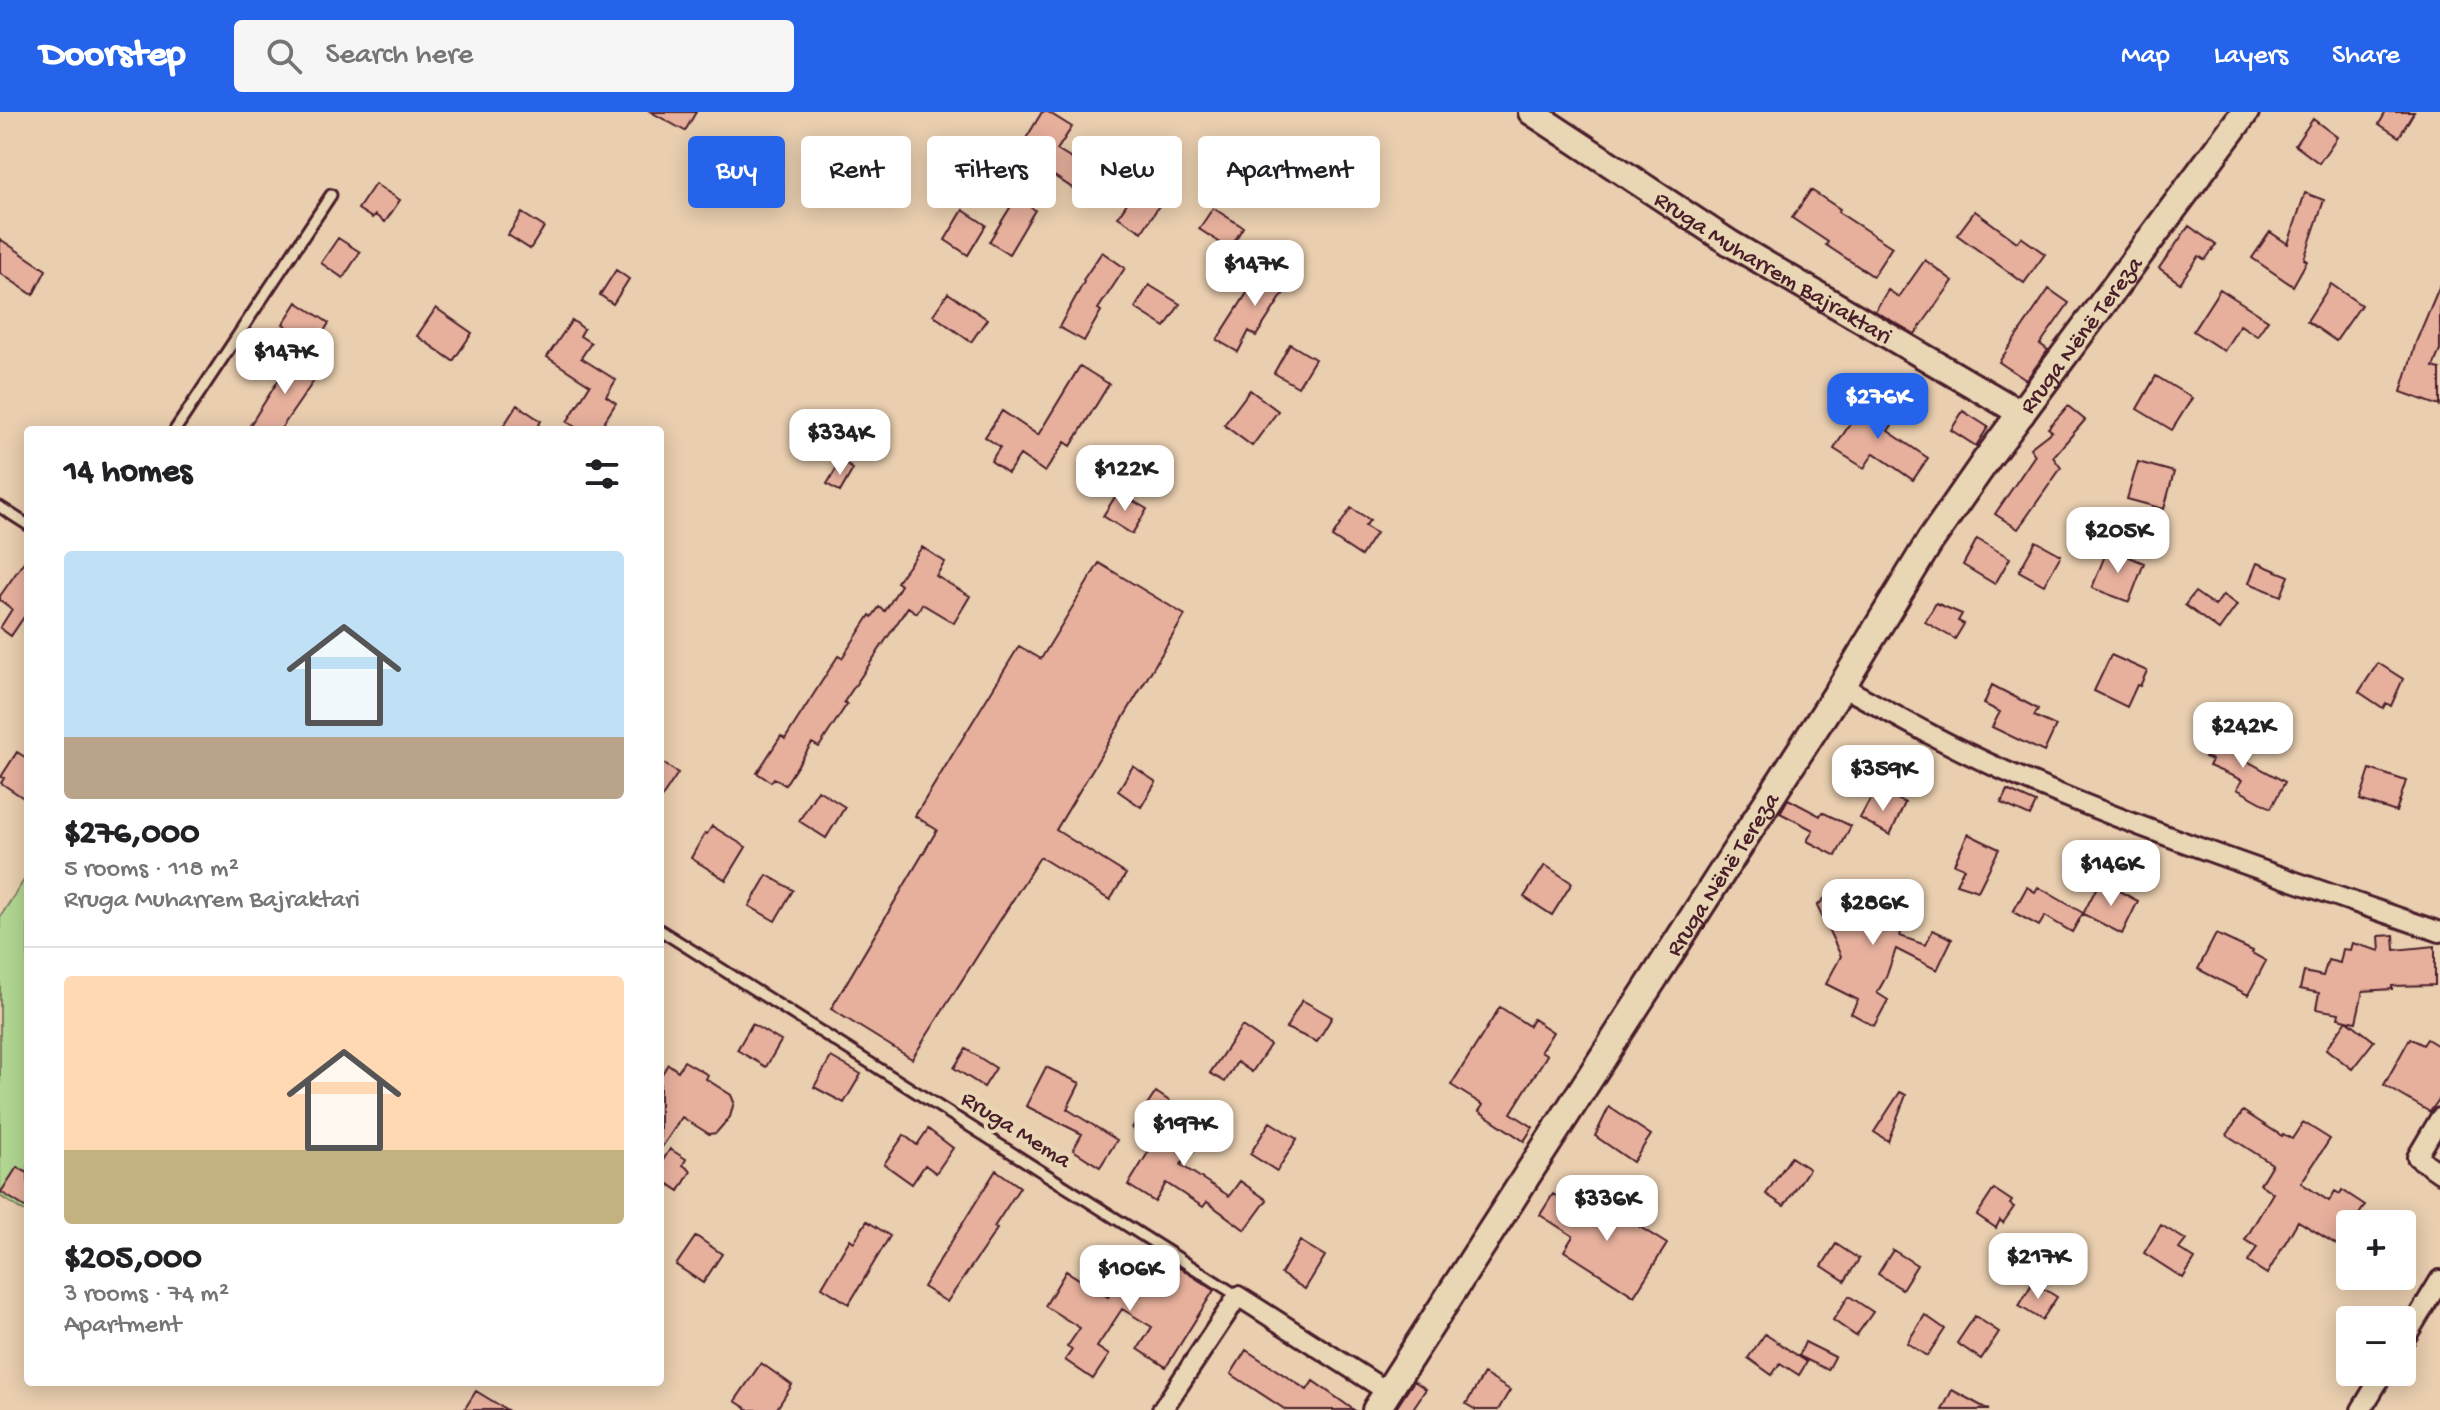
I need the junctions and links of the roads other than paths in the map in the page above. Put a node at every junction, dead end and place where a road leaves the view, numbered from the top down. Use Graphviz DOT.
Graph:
graph roads {
  1 [pos="1531,112"];
  2 [pos="2245,112"];
  3 [pos="331,195"];
  4 [pos="2022,414"];
  5 [pos="178,426"];
  6 [pos="0,507"];
  7 [pos="24,522"];
  8 [pos="1842,686"];
  9 [pos="2440,932"];
  10 [pos="664,933"];
  11 [pos="2440,1118"];
  12 [pos="2440,1173"];
  13 [pos="2440,1280"];
  14 [pos="1238,1296"];
  15 [pos="2416,1320"];
  16 [pos="2376,1386"];
  17 [pos="1382,1401"];
  18 [pos="1162,1410"];
  19 [pos="2361,1410"];
  1 -- 4 [label="street, Rruga Muharrem Bajraktari"];
  2 -- 4 [label="main road, Rruga Nënë Tereza"];
  3 -- 5 [label="lane"];
  4 -- 8 [label="main road, Rruga Nënë Tereza"];
  6 -- 7 [label="lane"];
  8 -- 9 [label="street"];
  8 -- 17 [label="main road, Rruga Nënë Tereza"];
  10 -- 14 [label="lane, Rruga Mema"];
  11 -- 12 [label="street"];
  13 -- 15 [label="street"];
  14 -- 17 [label="street, Rruga Mema"];
  14 -- 18 [label="street"];
  16 -- 19 [label="street"];
}
